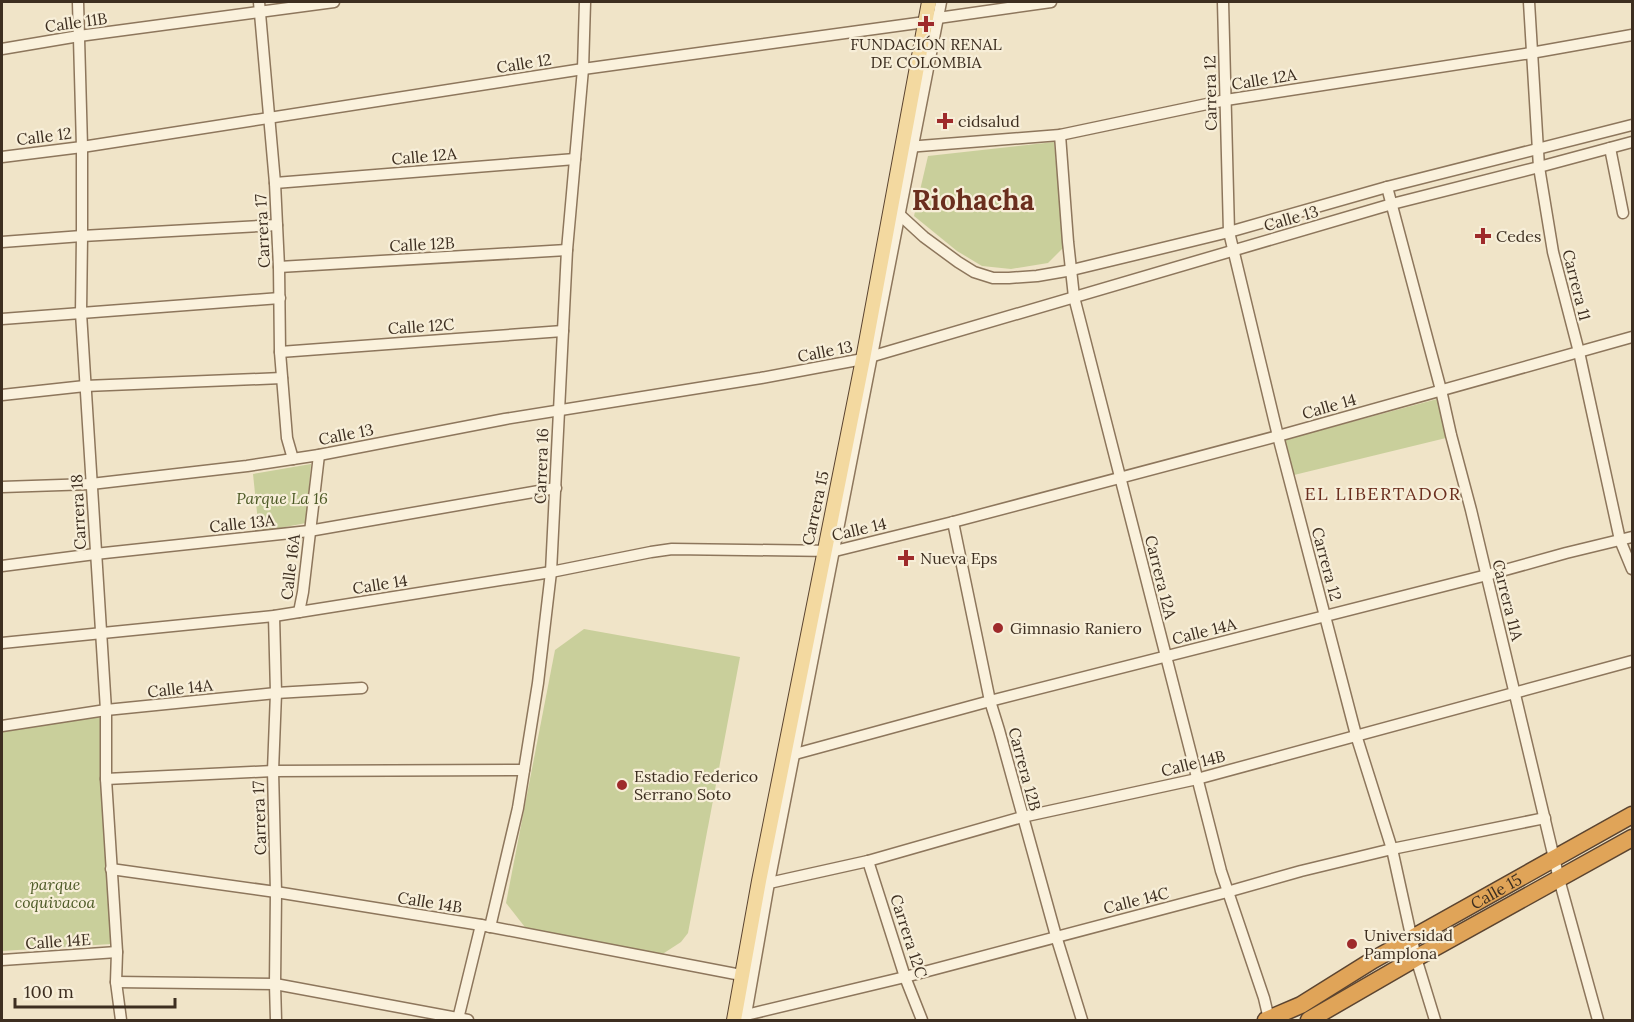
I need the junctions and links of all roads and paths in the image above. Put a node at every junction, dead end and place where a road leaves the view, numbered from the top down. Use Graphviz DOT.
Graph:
graph roads {
  1 [pos="78,2"];
  2 [pos="334,2"];
  3 [pos="585,2"];
  4 [pos="929,2"];
  5 [pos="941,2"];
  6 [pos="1051,2"];
  7 [pos="1223,2"];
  8 [pos="1530,2"];
  9 [pos="259,7"];
  10 [pos="932,20"];
  11 [pos="1632,35"];
  12 [pos="79,36"];
  13 [pos="2,49"];
  14 [pos="1531,53"];
  15 [pos="583,69"];
  16 [pos="1226,100"];
  17 [pos="269,118"];
  18 [pos="1632,125"];
  19 [pos="1060,135"];
  20 [pos="1632,142"];
  21 [pos="82,147"];
  22 [pos="907,147"];
  23 [pos="1538,148"];
  24 [pos="1610,148"];
  25 [pos="2,157"];
  26 [pos="575,159"];
  27 [pos="1539,167"];
  28 [pos="275,183"];
  29 [pos="1387,187"];
  30 [pos="1392,204"];
  31 [pos="1623,213"];
  32 [pos="900,215"];
  33 [pos="277,225"];
  34 [pos="1229,232"];
  35 [pos="82,236"];
  36 [pos="2,242"];
  37 [pos="567,250"];
  38 [pos="1233,251"];
  39 [pos="279,267"];
  40 [pos="1072,270"];
  41 [pos="1074,297"];
  42 [pos="280,298"];
  43 [pos="81,313"];
  44 [pos="2,319"];
  45 [pos="563,331"];
  46 [pos="1632,337"];
  47 [pos="280,352"];
  48 [pos="1579,352"];
  49 [pos="868,357"];
  50 [pos="282,378"];
  51 [pos="85,386"];
  52 [pos="1441,390"];
  53 [pos="2,394"];
  54 [pos="559,411"];
  55 [pos="1278,436"];
  56 [pos="319,455"];
  57 [pos="292,459"];
  58 [pos="1121,477"];
  59 [pos="91,484"];
  60 [pos="2,487"];
  61 [pos="556,488"];
  62 [pos="953,522"];
  63 [pos="309,531"];
  64 [pos="1632,537"];
  65 [pos="1620,540"];
  66 [pos="829,552"];
  67 [pos="95,554"];
  68 [pos="2,566"];
  69 [pos="1632,569"];
  70 [pos="551,572"];
  71 [pos="1486,576"];
  72 [pos="299,612"];
  73 [pos="1325,615"];
  74 [pos="274,616"];
  75 [pos="100,634"];
  76 [pos="2,643"];
  77 [pos="1165,656"];
  78 [pos="1632,661"];
  79 [pos="362,688"];
  80 [pos="276,693"];
  81 [pos="1515,693"];
  82 [pos="990,701"];
  83 [pos="106,710"];
  84 [pos="2,726"];
  85 [pos="1356,735"];
  86 [pos="789,753"];
  87 [pos="524,770"];
  88 [pos="273,771"];
  89 [pos="106,779"];
  90 [pos="1197,779"];
  91 [pos="1632,815"];
  92 [pos="1023,817"];
  93 [pos="1545,818"];
  94 [pos="1632,838"];
  95 [pos="1392,849"];
  96 [pos="1554,860"];
  97 [pos="868,861"];
  98 [pos="111,869"];
  99 [pos="1559,879"];
  100 [pos="764,882"];
  101 [pos="276,892"];
  102 [pos="1227,892"];
  103 [pos="486,926"];
  104 [pos="1056,936"];
  105 [pos="1412,938"];
  106 [pos="117,952"];
  107 [pos="1416,958"];
  108 [pos="2,960"];
  109 [pos="741,975"];
  110 [pos="905,977"];
  111 [pos="116,982"];
  112 [pos="275,984"];
  113 [pos="1306,1015"];
  114 [pos="421,1016"];
  115 [pos="740,1018"];
  116 [pos="121,1020"];
  117 [pos="276,1020"];
  118 [pos="463,1020"];
  119 [pos="922,1020"];
  120 [pos="1082,1020"];
  121 [pos="1268,1020"];
  122 [pos="1436,1020"];
  123 [pos="1598,1020"];
  1 -- 12 [label="street, Carrera 18"];
  2 -- 9 [label="street, Calle 11B"];
  3 -- 15 [label="street, Carrera 16"];
  4 -- 10 [label="main road, Carrera 15"];
  5 -- 10 [label="street"];
  6 -- 10 [label="street, Calle 12"];
  7 -- 16 [label="street, Carrera 12"];
  8 -- 14 [label="street, Carrera 11"];
  9 -- 12 [label="street, Calle 11B"];
  9 -- 17 [label="street, Carrera 17"];
  10 -- 15 [label="street, Calle 12"];
  10 -- 22 [label="main road, Carrera 15"];
  11 -- 14 [label="street, Calle 12A"];
  12 -- 13 [label="street, Calle 11B"];
  12 -- 21 [label="street, Carrera 18"];
  14 -- 16 [label="street, Calle 12A"];
  14 -- 23 [label="street, Carrera 11"];
  15 -- 17 [label="street, Calle 12"];
  15 -- 26 [label="street, Carrera 16"];
  16 -- 19 [label="street, Calle 12A"];
  16 -- 34 [label="street, Carrera 12"];
  17 -- 21 [label="street, Calle 12"];
  17 -- 28 [label="street, Carrera 17"];
  18 -- 23 [label="street, Calle 13"];
  19 -- 22 [label="street, Calle 12A"];
  19 -- 40 [label="street, Carrera 12A"];
  20 -- 24 [label="street, Calle 13"];
  21 -- 25 [label="street, Calle 12"];
  21 -- 35 [label="street, Carrera 18"];
  22 -- 32 [label="street, Carrera 15"];
  22 -- 49 [label="main road, Carrera 15"];
  23 -- 27 [label="street, Carrera 11"];
  23 -- 29 [label="street, Calle 13"];
  24 -- 27 [label="street, Calle 13"];
  24 -- 31 [label="street"];
  26 -- 28 [label="street, Calle 12A"];
  26 -- 37 [label="street, Carrera 16"];
  27 -- 30 [label="street, Calle 13"];
  27 -- 48 [label="street, Carrera 11"];
  28 -- 33 [label="street, Carrera 17"];
  29 -- 30 [label="street, Carrera 11A"];
  29 -- 34 [label="street, Calle 13"];
  30 -- 38 [label="street, Calle 13"];
  30 -- 52 [label="street, Carrera 11A"];
  32 -- 40 [label="street, Calle 13"];
  32 -- 49 [label="street, Carrera 15"];
  33 -- 35 [label="street"];
  33 -- 39 [label="street, Carrera 17"];
  34 -- 38 [label="street, Carrera 12"];
  34 -- 40 [label="street, Calle 13"];
  35 -- 36 [label="street"];
  35 -- 43 [label="street, Carrera 18"];
  37 -- 39 [label="street, Calle 12B"];
  37 -- 45 [label="street, Carrera 16"];
  38 -- 41 [label="street, Calle 13"];
  38 -- 55 [label="street, Carrera 12"];
  39 -- 42 [label="street, Carrera 17"];
  40 -- 41 [label="street, Carrera 12A"];
  41 -- 49 [label="street, Calle 13"];
  41 -- 58 [label="street, Carrera 12A"];
  42 -- 43 [label="street"];
  42 -- 47 [label="street, Carrera 17"];
  43 -- 44 [label="street"];
  43 -- 51 [label="street, Carrera 18"];
  45 -- 47 [label="street, Calle 12C"];
  45 -- 54 [label="street, Carrera 16"];
  46 -- 48 [label="street, Calle 14"];
  47 -- 50 [label="street, Carrera 17"];
  48 -- 52 [label="street, Calle 14"];
  48 -- 65 [label="street, Carrera 11"];
  49 -- 54 [label="street, Calle 13"];
  49 -- 66 [label="main road, Carrera 15"];
  50 -- 51 [label="street"];
  50 -- 57 [label="street, Carrera 17"];
  51 -- 53 [label="street"];
  51 -- 59 [label="street, Carrera 18"];
  52 -- 55 [label="street, Calle 14"];
  52 -- 71 [label="street, Carrera 11A"];
  54 -- 56 [label="street, Calle 13"];
  54 -- 61 [label="street, Carrera 16"];
  55 -- 58 [label="street, Calle 14"];
  55 -- 73 [label="street, Carrera 12"];
  56 -- 57 [label="street, Calle 13"];
  56 -- 63 [label="street, Calle 16A"];
  57 -- 59 [label="street, Calle 13"];
  58 -- 62 [label="street, Calle 14"];
  58 -- 77 [label="street, Carrera 12A"];
  59 -- 60 [label="street, Calle 13"];
  59 -- 67 [label="street, Carrera 18"];
  61 -- 63 [label="street, Calle 13A"];
  61 -- 70 [label="street, Carrera 16"];
  62 -- 66 [label="street, Calle 14"];
  62 -- 82 [label="street, Carrera 12B"];
  63 -- 67 [label="street, Calle 13A"];
  63 -- 72 [label="street, Calle 16A"];
  64 -- 65 [label="street, Calle 14A"];
  65 -- 69 [label="street, Carrera 11"];
  65 -- 71 [label="street, Calle 14A"];
  66 -- 70 [label="street, Calle 14"];
  66 -- 86 [label="main road, Carrera 15"];
  67 -- 68 [label="street, Calle 13A"];
  67 -- 75 [label="street, Carrera 18"];
  70 -- 72 [label="street, Calle 14"];
  70 -- 87 [label="street, Carrera 16"];
  71 -- 73 [label="street, Calle 14A"];
  71 -- 81 [label="street, Carrera 11A"];
  72 -- 74 [label="street, Calle 14"];
  73 -- 77 [label="street, Calle 14A"];
  73 -- 85 [label="street, Carrera 12"];
  74 -- 75 [label="street, Calle 14"];
  74 -- 80 [label="street, Carrera 17"];
  75 -- 76 [label="street, Calle 14"];
  75 -- 83 [label="street, Carrera 18"];
  77 -- 82 [label="street, Calle 14A"];
  77 -- 90 [label="street, Carrera 12A"];
  78 -- 81 [label="street, Calle 14B"];
  79 -- 80 [label="street, Calle 14A"];
  80 -- 83 [label="street, Calle 14A"];
  80 -- 88 [label="street, Carrera 17"];
  81 -- 85 [label="street, Calle 14B"];
  81 -- 93 [label="street, Carrera 11A"];
  82 -- 86 [label="street, Calle 14A"];
  82 -- 92 [label="street, Carrera 12B"];
  83 -- 84 [label="street, Calle 14A"];
  83 -- 89 [label="street, Carrera 18"];
  85 -- 90 [label="street, Calle 14B"];
  85 -- 95 [label="street, Carrera 12"];
  86 -- 100 [label="main road, Carrera 15"];
  87 -- 88 [label="street"];
  87 -- 103 [label="street, Carrera 16"];
  88 -- 89 [label="street"];
  88 -- 101 [label="street, Carrera 17"];
  89 -- 98 [label="street, Carrera 18"];
  90 -- 92 [label="street, Calle 14B"];
  90 -- 102 [label="street, Carrera 12A"];
  91 -- 96 [label="highway, Calle 15"];
  92 -- 97 [label="street, Calle 14B"];
  92 -- 104 [label="street, Carrera 12B"];
  93 -- 95 [label="street, Calle 14C"];
  93 -- 96 [label="street, Carrera 11A"];
  94 -- 99 [label="highway, Calle 15"];
  95 -- 102 [label="street, Calle 14C"];
  95 -- 105 [label="street, Carrera 12"];
  96 -- 99 [label="street, Carrera 11A"];
  96 -- 105 [label="highway, Calle 15"];
  97 -- 100 [label="street, Calle 14B"];
  97 -- 110 [label="street, Carrera 12C"];
  98 -- 101 [label="street, Calle 14B"];
  98 -- 106 [label="street, Carrera 18"];
  99 -- 107 [label="highway, Calle 15"];
  99 -- 123 [label="street, Carrera 11A"];
  100 -- 109 [label="main road, Carrera 15"];
  100 -- 115 [label="street, Carrera 15"];
  101 -- 103 [label="street, Calle 14B"];
  101 -- 112 [label="street, Carrera 17"];
  102 -- 104 [label="street, Calle 14C"];
  102 -- 121 [label="street, Carrera 12A"];
  103 -- 109 [label="street, Calle 14B"];
  103 -- 118 [label="street, Carrera 16"];
  104 -- 110 [label="street, Calle 14C"];
  104 -- 120 [label="street, Carrera 12B"];
  105 -- 107 [label="street, Carrera 12"];
  105 -- 113 [label="highway, Calle 15"];
  106 -- 108 [label="street, Calle 14E"];
  106 -- 111 [label="street, Carrera 18"];
  107 -- 113 [label="highway, Calle 15"];
  107 -- 122 [label="street, Carrera 12"];
  109 -- 115 [label="main road, Carrera 15"];
  110 -- 115 [label="street, Calle 14C"];
  110 -- 119 [label="street, Carrera 12C"];
  111 -- 112 [label="street"];
  111 -- 116 [label="street, Carrera 18"];
  112 -- 114 [label="street"];
  112 -- 117 [label="street, Carrera 17"];
  113 -- 121 [label="highway, Calle 15"];
  114 -- 118 [label="street"];
}
